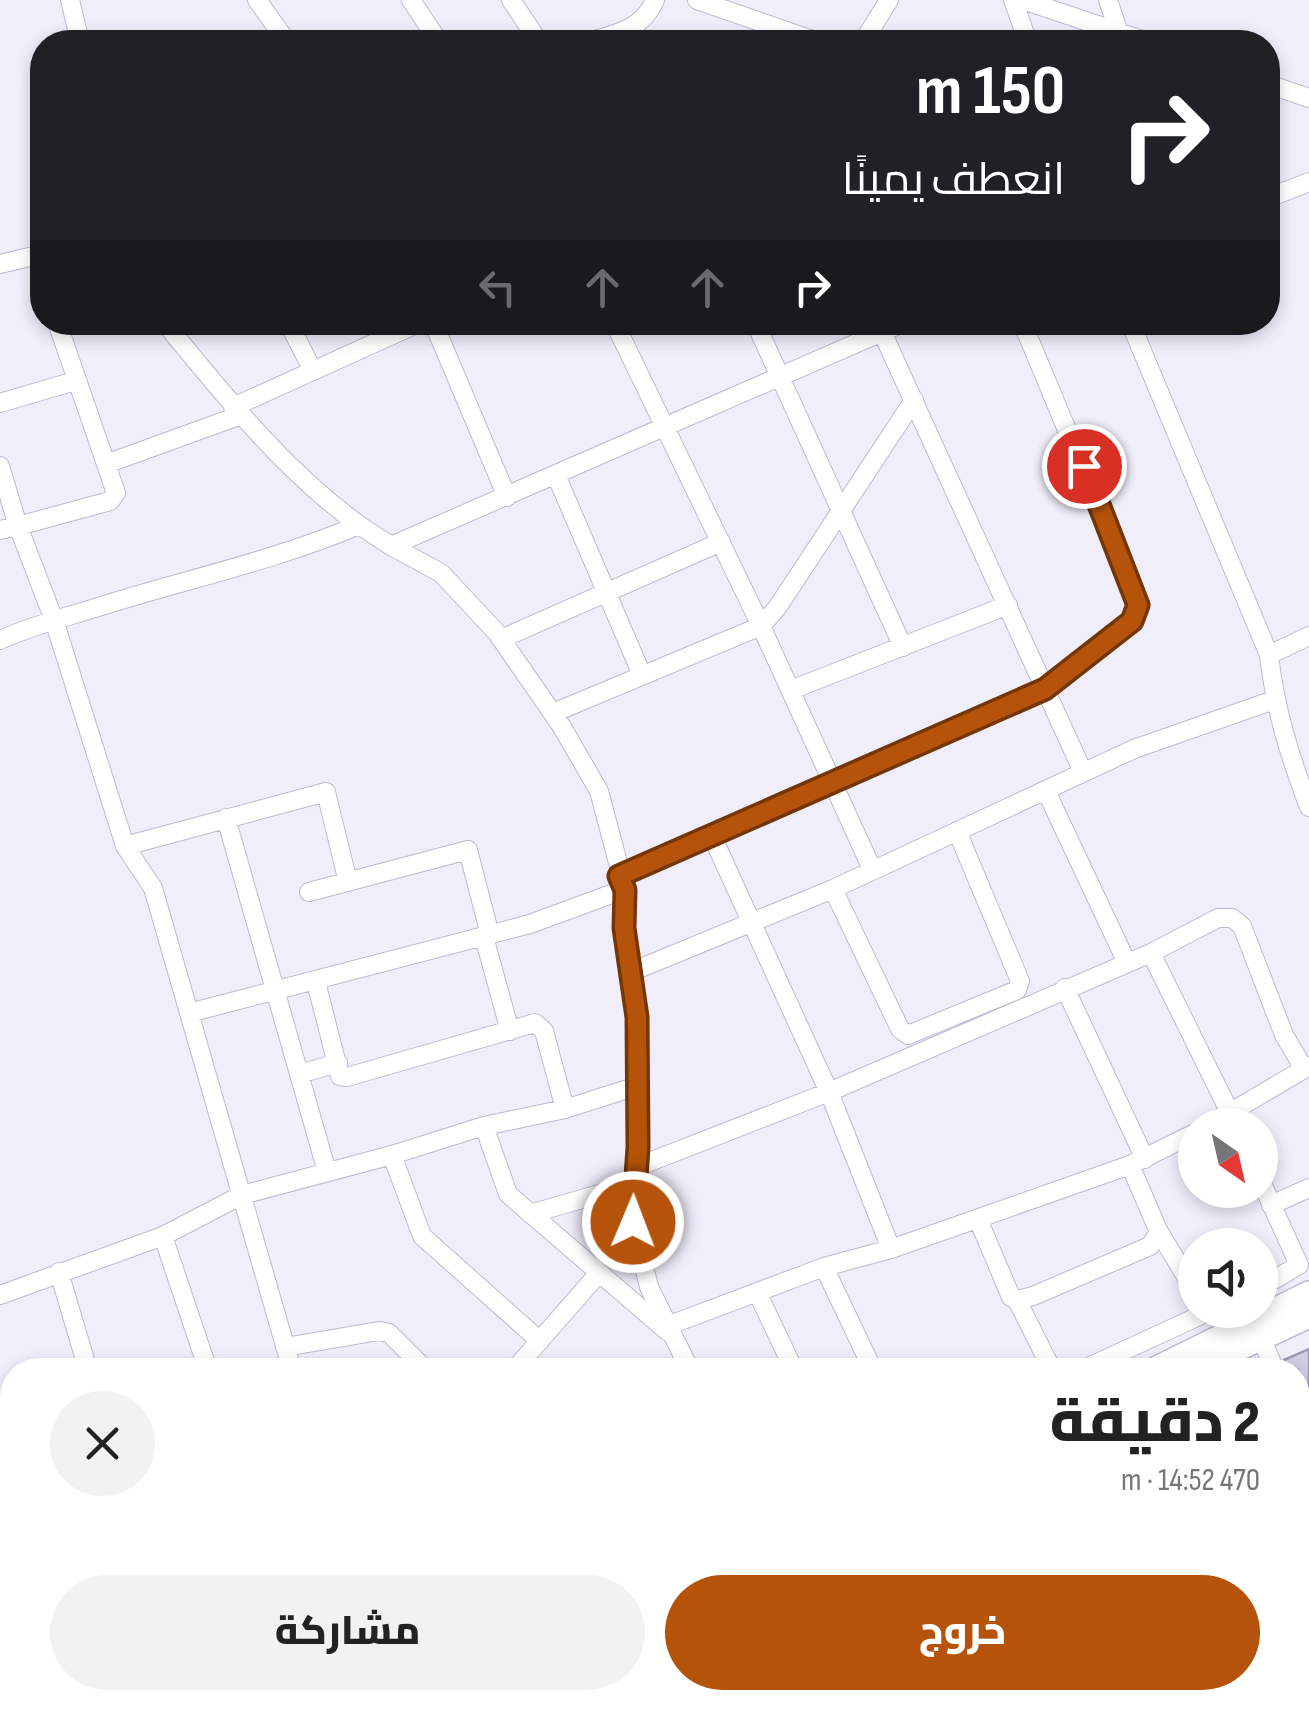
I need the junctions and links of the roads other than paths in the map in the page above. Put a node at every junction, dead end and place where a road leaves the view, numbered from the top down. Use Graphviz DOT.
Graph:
graph roads {
  1 [pos="70,0"];
  2 [pos="412,0"];
  3 [pos="511,0"];
  4 [pos="655,0"];
  5 [pos="697,0"];
  6 [pos="888,0"];
  7 [pos="1013,0"];
  8 [pos="1023,0"];
  9 [pos="1108,0"];
  10 [pos="260,1"];
  11 [pos="77,30"];
  12 [pos="279,30"];
  13 [pos="431,30"];
  14 [pos="530,30"];
  15 [pos="627,30"];
  16 [pos="783,30"];
  17 [pos="870,30"];
  18 [pos="1024,30"];
  19 [pos="1110,30"];
  20 [pos="1118,30"];
  21 [pos="1280,88"];
  22 [pos="1309,98"];
  23 [pos="1309,182"];
  24 [pos="1280,193"];
  25 [pos="30,256"];
  26 [pos="0,264"];
  27 [pos="61,335"];
  28 [pos="175,335"];
  29 [pos="295,335"];
  30 [pos="392,335"];
  31 [pos="439,335"];
  32 [pos="620,335"];
  33 [pos="761,335"];
  34 [pos="875,335"];
  35 [pos="883,335"];
  36 [pos="1028,335"];
  37 [pos="1135,335"];
  38 [pos="313,370"];
  39 [pos="781,376"];
  40 [pos="75,381"];
  41 [pos="914,400"];
  42 [pos="0,403"];
  43 [pos="237,411"];
  44 [pos="665,426"];
  45 [pos="106,464"];
  46 [pos="0,466"];
  47 [pos="556,476"];
  48 [pos="507,497"];
  49 [pos="842,512"];
  50 [pos="359,525"];
  51 [pos="9,528"];
  52 [pos="721,542"];
  53 [pos="391,546"];
  54 [pos="606,592"];
  55 [pos="1008,605"];
  56 [pos="54,620"];
  57 [pos="761,626"];
  58 [pos="1309,636"];
  59 [pos="501,638"];
  60 [pos="0,640"];
  61 [pos="903,647"];
  62 [pos="1269,655"];
  63 [pos="642,676"];
  64 [pos="1045,689"];
  65 [pos="791,690"];
  66 [pos="1274,700"];
  67 [pos="553,713"];
  68 [pos="1083,772"];
  69 [pos="832,782"];
  70 [pos="1046,791"];
  71 [pos="1309,806"];
  72 [pos="226,818"];
  73 [pos="957,832"];
  74 [pos="712,836"];
  75 [pos="124,846"];
  76 [pos="872,870"];
  77 [pos="348,882"];
  78 [pos="622,883"];
  79 [pos="833,889"];
  80 [pos="309,892"];
  81 [pos="752,921"];
  82 [pos="487,936"];
  83 [pos="1151,953"];
  84 [pos="1126,963"];
  85 [pos="631,972"];
  86 [pos="316,982"];
  87 [pos="1065,988"];
  88 [pos="276,992"];
  89 [pos="189,1013"];
  90 [pos="510,1030"];
  91 [pos="338,1064"];
  92 [pos="1306,1067"];
  93 [pos="299,1074"];
  94 [pos="637,1086"];
  95 [pos="829,1092"];
  96 [pos="1228,1108"];
  97 [pos="1249,1108"];
  98 [pos="564,1109"];
  99 [pos="484,1126"];
  100 [pos="1178,1141"];
  101 [pos="392,1155"];
  102 [pos="1138,1162"];
  103 [pos="327,1172"];
  104 [pos="634,1176"];
  105 [pos="1309,1188"];
  106 [pos="242,1196"];
  107 [pos="1278,1203"];
  108 [pos="1273,1208"];
  109 [pos="530,1214"];
  110 [pos="978,1219"];
  111 [pos="1159,1232"];
  112 [pos="164,1236"];
  113 [pos="892,1249"];
  114 [pos="1178,1263"];
  115 [pos="1304,1263"];
  116 [pos="824,1266"];
  117 [pos="59,1272"];
  118 [pos="599,1273"];
  119 [pos="1278,1278"];
  120 [pos="757,1292"];
  121 [pos="1309,1294"];
  122 [pos="0,1295"];
  123 [pos="1017,1300"];
  124 [pos="1309,1315"];
  125 [pos="1178,1325"];
  126 [pos="1218,1328"];
  127 [pos="669,1330"];
  128 [pos="1223,1337"];
  129 [pos="1262,1338"];
  130 [pos="540,1341"];
  131 [pos="285,1348"];
  132 [pos="84,1358"];
  133 [pos="204,1358"];
  134 [pos="288,1358"];
  135 [pos="414,1358"];
  136 [pos="525,1358"];
  137 [pos="684,1358"];
  138 [pos="788,1358"];
  139 [pos="867,1358"];
  140 [pos="1046,1358"];
  141 [pos="1108,1358"];
  142 [pos="1180,1358"];
  143 [pos="1218,1358"];
  144 [pos="1270,1358"];
  1 -- 11 [label="street"];
  2 -- 13 [label="street"];
  3 -- 14 [label="street"];
  4 -- 15 [label="street"];
  5 -- 16 [label="street"];
  6 -- 17 [label="street"];
  7 -- 18 [label="street"];
  8 -- 19 [label="street"];
  9 -- 20 [label="street"];
  10 -- 12 [label="street"];
  21 -- 22 [label="street"];
  23 -- 24 [label="street"];
  25 -- 26 [label="street"];
  27 -- 40 [label="street"];
  28 -- 43 [label="street"];
  29 -- 38 [label="street"];
  30 -- 38 [label="street"];
  31 -- 48 [label="street"];
  32 -- 44 [label="street"];
  33 -- 39 [label="street"];
  34 -- 39 [label="street"];
  35 -- 41 [label="street"];
  36 -- 64 [label="street"];
  37 -- 62 [label="street"];
  38 -- 43 [label="street"];
  39 -- 44 [label="street"];
  39 -- 49 [label="street"];
  40 -- 42 [label="street"];
  40 -- 45 [label="street"];
  41 -- 49 [label="street"];
  41 -- 55 [label="street"];
  43 -- 45 [label="street"];
  43 -- 50 [label="street"];
  44 -- 47 [label="street"];
  44 -- 52 [label="street"];
  45 -- 51 [label="street"];
  46 -- 51 [label="street"];
  47 -- 48 [label="street"];
  47 -- 54 [label="street"];
  48 -- 53 [label="street"];
  49 -- 57 [label="street"];
  49 -- 61 [label="street"];
  50 -- 53 [label="street"];
  50 -- 56 [label="street"];
  51 -- 56 [label="street"];
  52 -- 54 [label="street"];
  52 -- 57 [label="street"];
  53 -- 59 [label="street"];
  54 -- 59 [label="street"];
  54 -- 63 [label="street"];
  55 -- 61 [label="street"];
  55 -- 64 [label="street"];
  56 -- 60 [label="street"];
  56 -- 75 [label="street"];
  57 -- 63 [label="street"];
  57 -- 65 [label="street"];
  58 -- 62 [label="street"];
  59 -- 67 [label="street"];
  61 -- 65 [label="street"];
  62 -- 66 [label="street"];
  63 -- 67 [label="street"];
  64 -- 68 [label="street"];
  64 -- 69 [label="street"];
  65 -- 69 [label="street"];
  66 -- 68 [label="street"];
  66 -- 71 [label="street"];
  67 -- 78 [label="street"];
  68 -- 70 [label="street"];
  69 -- 74 [label="street"];
  69 -- 76 [label="street"];
  70 -- 73 [label="street"];
  70 -- 84 [label="street"];
  72 -- 75 [label="street"];
  72 -- 77 [label="street"];
  72 -- 88 [label="street"];
  73 -- 76 [label="street"];
  73 -- 79 [label="street"];
  74 -- 78 [label="street"];
  74 -- 81 [label="street"];
  75 -- 89 [label="street"];
  76 -- 79 [label="street"];
  77 -- 80 [label="street"];
  77 -- 82 [label="street"];
  78 -- 82 [label="street"];
  78 -- 85 [label="street"];
  79 -- 81 [label="street"];
  81 -- 85 [label="street"];
  81 -- 95 [label="street"];
  82 -- 86 [label="street"];
  82 -- 90 [label="street"];
  83 -- 84 [label="street"];
  83 -- 92 [label="street"];
  83 -- 96 [label="street"];
  84 -- 87 [label="street"];
  85 -- 94 [label="street"];
  86 -- 88 [label="street"];
  86 -- 91 [label="street"];
  87 -- 95 [label="street"];
  87 -- 102 [label="street"];
  88 -- 89 [label="street"];
  88 -- 93 [label="street"];
  89 -- 106 [label="street"];
  90 -- 91 [label="street"];
  90 -- 98 [label="street"];
  91 -- 93 [label="street"];
  92 -- 97 [label="street"];
  93 -- 103 [label="street"];
  94 -- 98 [label="street"];
  94 -- 104 [label="street"];
  95 -- 104 [label="street"];
  95 -- 113 [label="street"];
  98 -- 99 [label="street"];
  99 -- 101 [label="street"];
  99 -- 109 [label="street"];
  100 -- 102 [label="street"];
  101 -- 103 [label="street"];
  101 -- 130 [label="street"];
  102 -- 110 [label="street"];
  102 -- 111 [label="street"];
  103 -- 106 [label="street"];
  104 -- 109 [label="street"];
  104 -- 127 [label="street"];
  105 -- 107 [label="street"];
  106 -- 112 [label="street"];
  106 -- 131 [label="street"];
  108 -- 115 [label="street"];
  109 -- 118 [label="street"];
  110 -- 113 [label="street"];
  110 -- 123 [label="street"];
  111 -- 114 [label="street"];
  111 -- 123 [label="street"];
  112 -- 117 [label="street"];
  112 -- 133 [label="street"];
  113 -- 116 [label="street"];
  115 -- 119 [label="street"];
  116 -- 120 [label="street"];
  116 -- 139 [label="street"];
  117 -- 122 [label="street"];
  117 -- 132 [label="street"];
  118 -- 127 [label="street"];
  118 -- 130 [label="street"];
  120 -- 127 [label="street"];
  120 -- 138 [label="street"];
  121 -- 128 [label="main road"];
  123 -- 140 [label="street"];
  124 -- 129 [label="main road"];
  125 -- 141 [label="street"];
  126 -- 128 [label="street"];
  127 -- 137 [label="street"];
  128 -- 142 [label="main road"];
  129 -- 143 [label="main road"];
  129 -- 144 [label="street"];
  130 -- 136 [label="street"];
  131 -- 134 [label="street"];
  131 -- 135 [label="street"];
}
